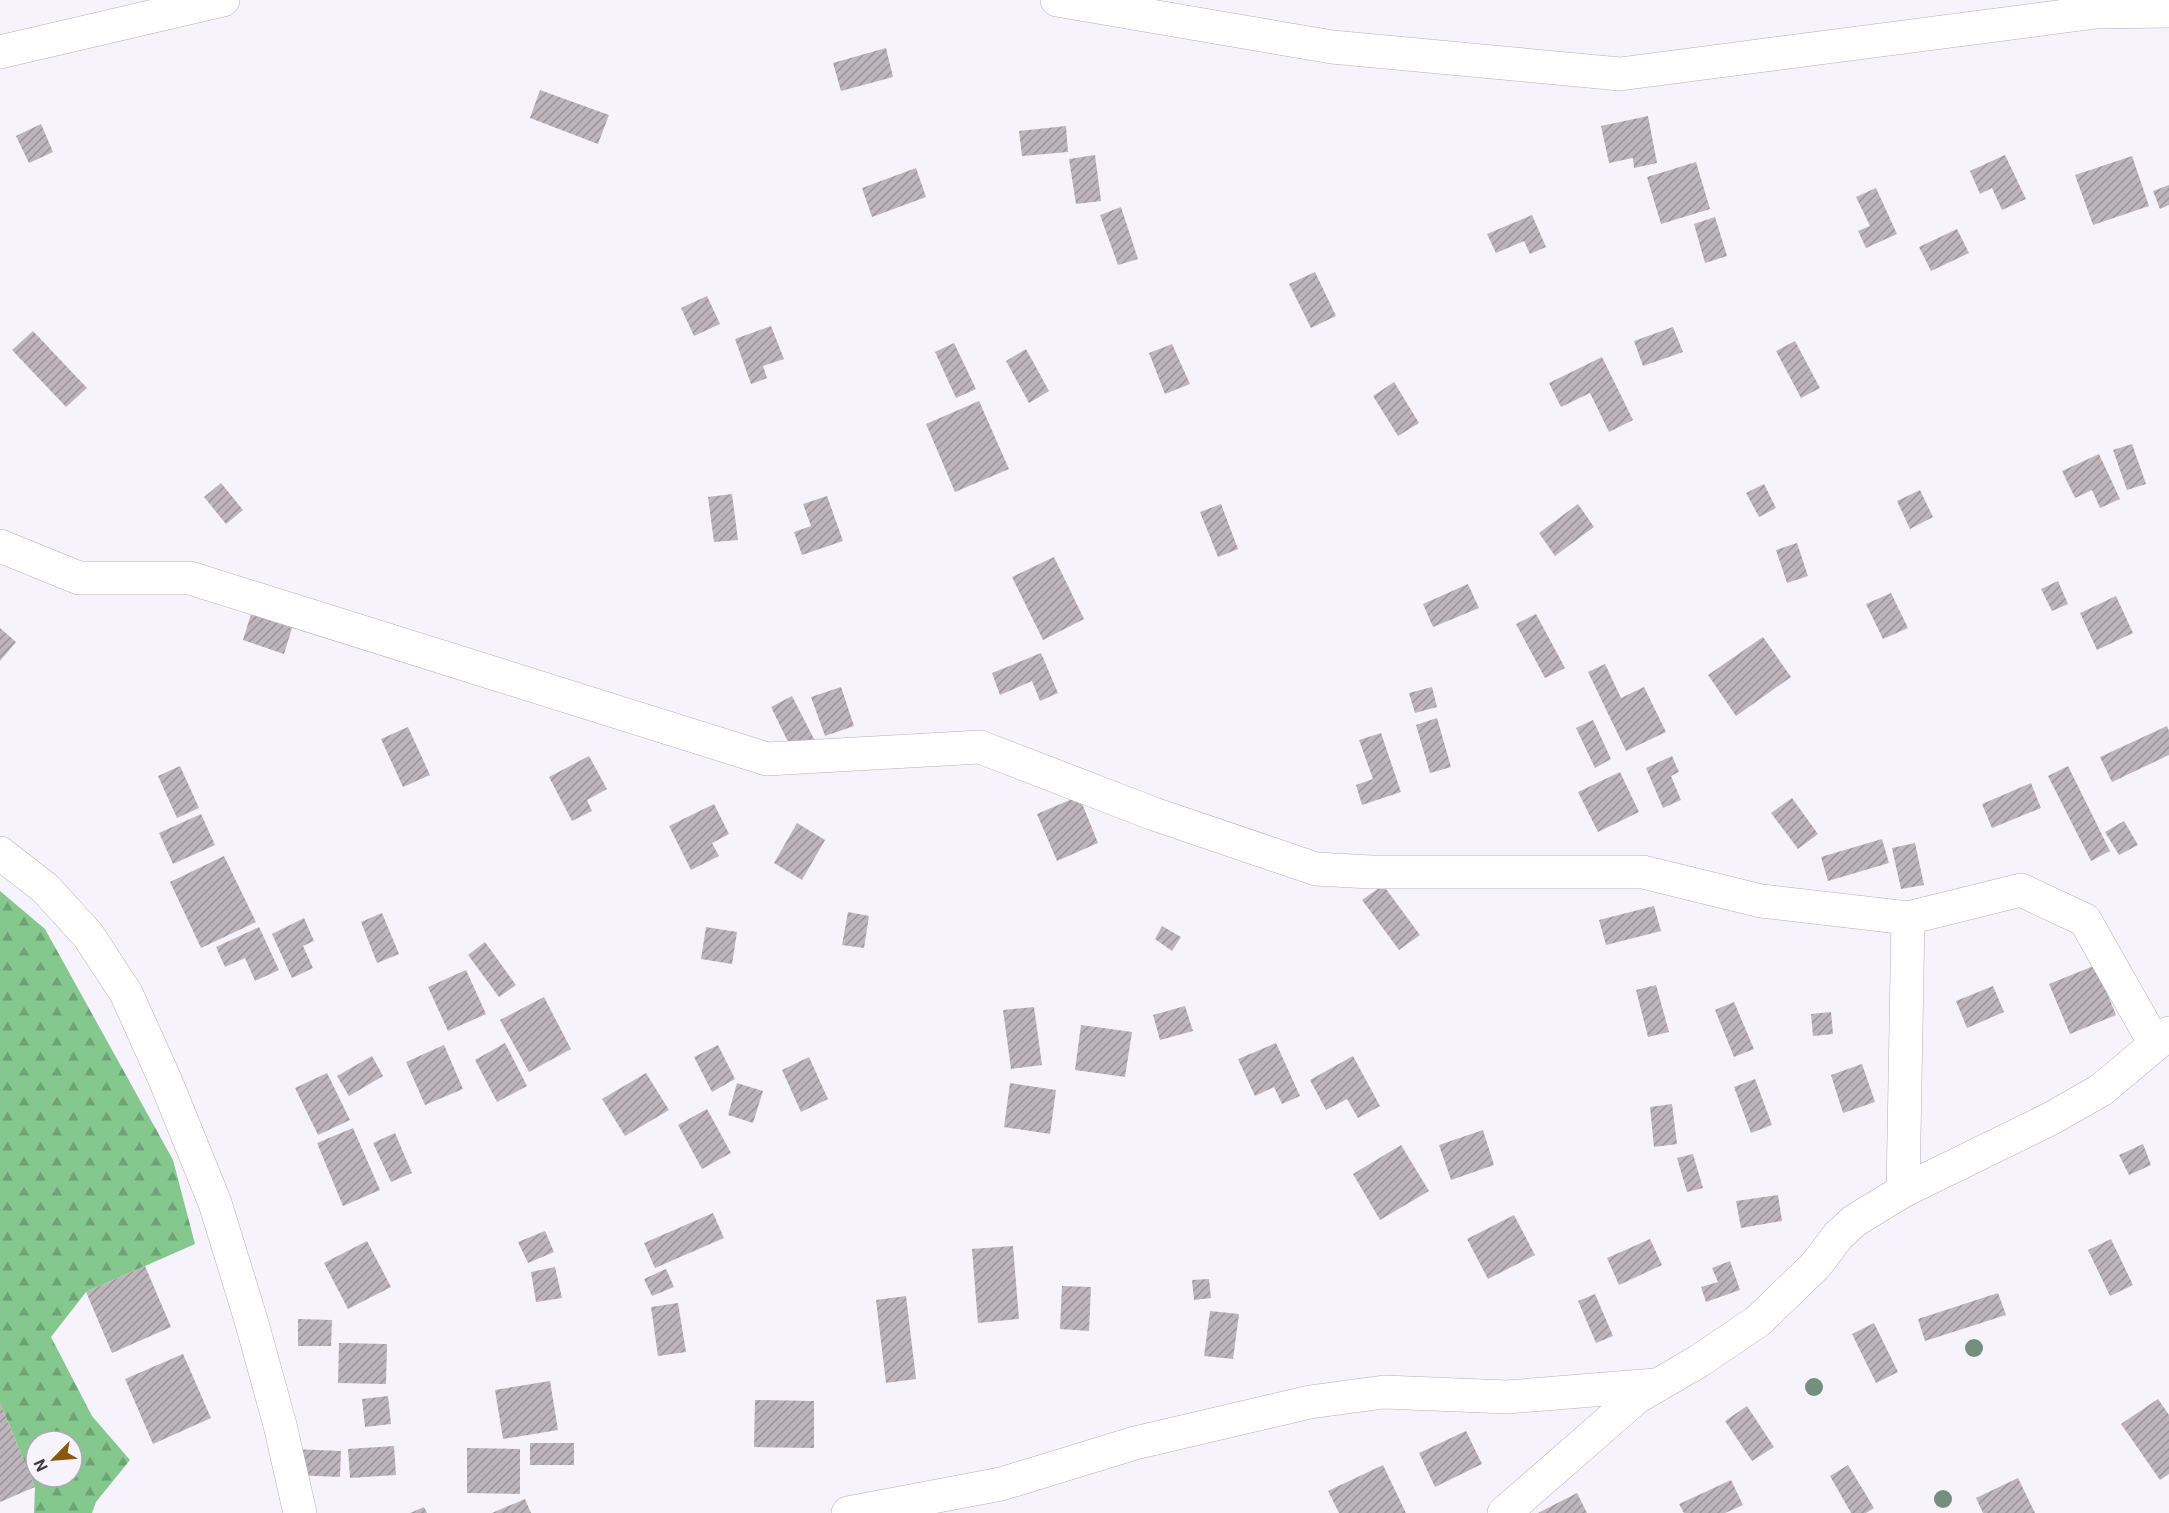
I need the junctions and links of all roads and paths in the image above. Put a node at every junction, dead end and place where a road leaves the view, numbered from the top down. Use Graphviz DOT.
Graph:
graph roads {
  1 [pos="223,0"];
  2 [pos="1058,0"];
  3 [pos="2169,11"];
  4 [pos="0,52"];
  5 [pos="0,546"];
  6 [pos="0,853"];
  7 [pos="1908,918"];
  8 [pos="2162,1039"];
  9 [pos="1902,1191"];
  10 [pos="1657,1385"];
  11 [pos="300,1513"];
  12 [pos="849,1513"];
  13 [pos="1504,1513"];
  1 -- 4 [label="street"];
  2 -- 3 [label="street"];
  5 -- 7 [label="street"];
  6 -- 11 [label="street"];
  7 -- 8 [label="street"];
  7 -- 9 [label="street"];
  8 -- 9 [label="street"];
  9 -- 10 [label="street"];
  10 -- 12 [label="street"];
  10 -- 13 [label="street"];
}
